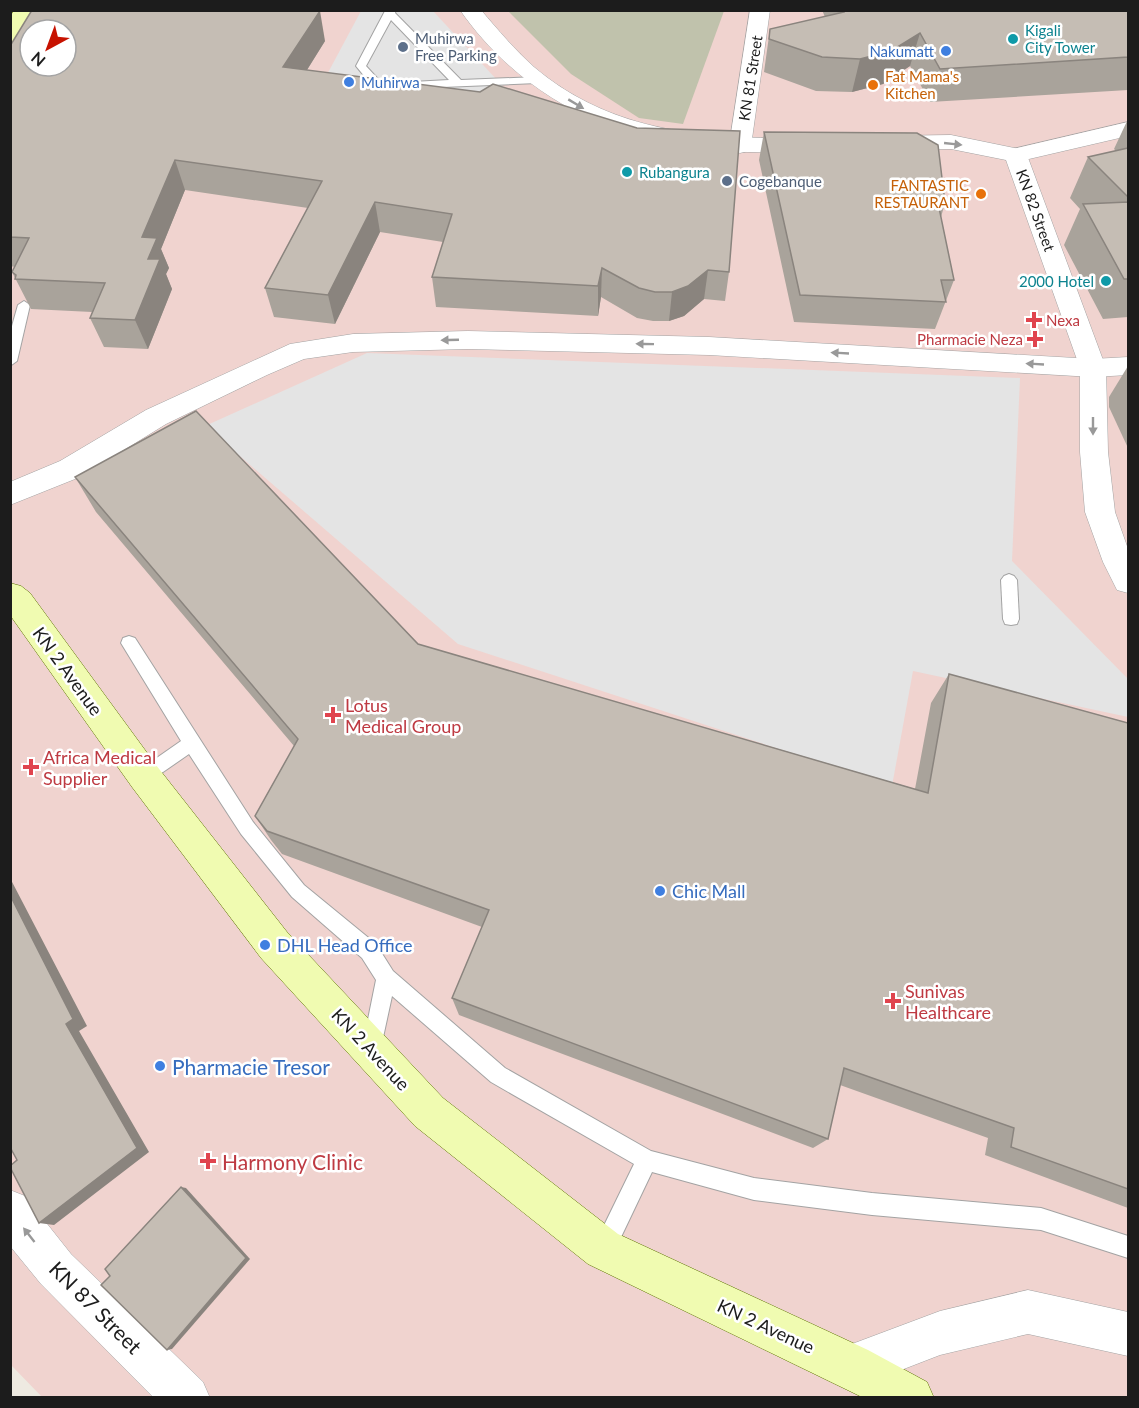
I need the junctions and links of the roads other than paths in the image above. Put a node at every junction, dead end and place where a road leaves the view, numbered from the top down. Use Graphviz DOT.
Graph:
graph roads {
  1 [pos="24,10"];
  2 [pos="470,10"];
  3 [pos="760,10"];
  4 [pos="390,12"];
  5 [pos="10,41"];
  6 [pos="537,80"];
  7 [pos="457,82"];
  8 [pos="1128,129"];
  9 [pos="871,143"];
  10 [pos="827,144"];
  11 [pos="740,146"];
  12 [pos="1016,155"];
  13 [pos="24,305"];
  14 [pos="10,361"];
  15 [pos="1128,366"];
  16 [pos="1093,368"];
  17 [pos="10,494"];
  18 [pos="1009,580"];
  19 [pos="1128,581"];
  20 [pos="10,595"];
  21 [pos="1011,619"];
  22 [pos="129,643"];
  23 [pos="191,743"];
  24 [pos="144,776"];
  25 [pos="386,978"];
  26 [pos="372,1050"];
  27 [pos="647,1160"];
  28 [pos="10,1211"];
  29 [pos="1128,1247"];
  30 [pos="603,1249"];
  31 [pos="1128,1334"];
  32 [pos="852,1366"];
  33 [pos="187,1398"];
  34 [pos="911,1398"];
  1 -- 5 [label="main road"];
  2 -- 6 [label="street"];
  3 -- 11 [label="street, KN 81 Street"];
  4 -- 7 [label="lane"];
  4 -- 7 [label="lane"];
  6 -- 7 [label="lane"];
  6 -- 11 [label="street, one-way"];
  8 -- 12 [label="street"];
  9 -- 12 [label="street, one-way"];
  10 -- 11 [label="street"];
  12 -- 16 [label="street, KN 82 Street"];
  13 -- 14 [label="lane"];
  15 -- 16 [label="street"];
  16 -- 17 [label="street, one-way"];
  16 -- 19 [label="street, KN 82 Street, one-way"];
  18 -- 21 [label="lane"];
  20 -- 24 [label="main road, KN 2 Avenue"];
  22 -- 23 [label="lane"];
  23 -- 24 [label="lane"];
  23 -- 25 [label="lane"];
  24 -- 26 [label="main road, KN 2 Avenue"];
  25 -- 26 [label="lane"];
  25 -- 27 [label="lane"];
  26 -- 30 [label="main road, KN 2 Avenue"];
  27 -- 29 [label="lane"];
  27 -- 30 [label="lane"];
  33 -- 28 [label="street, KN 87 Street, one-way"];
  30 -- 32 [label="main road, KN 2 Avenue"];
  31 -- 32 [label="street"];
  32 -- 34 [label="main road, KN 2 Avenue"];
}
